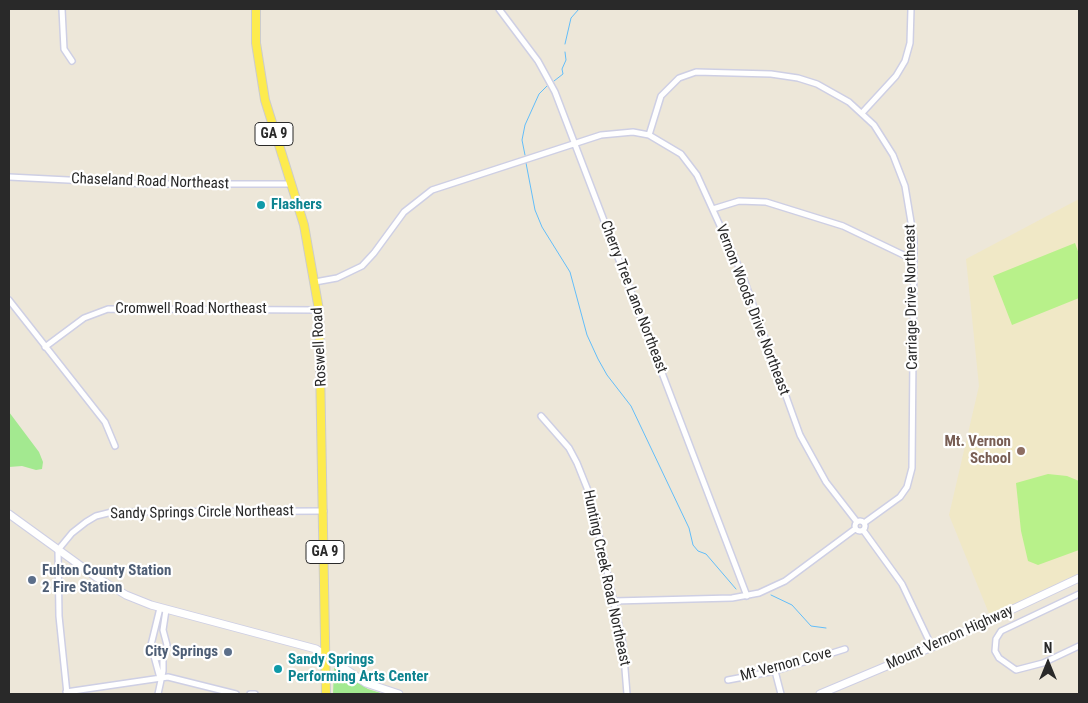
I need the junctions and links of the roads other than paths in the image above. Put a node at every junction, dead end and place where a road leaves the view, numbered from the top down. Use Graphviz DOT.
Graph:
graph roads {
  1 [pos="62,9"];
  2 [pos="256,9"];
  3 [pos="500,9"];
  4 [pos="911,9"];
  5 [pos="72,61"];
  6 [pos="862,113"];
  7 [pos="649,135"];
  8 [pos="574,143"];
  9 [pos="9,176"];
  10 [pos="292,184"];
  11 [pos="713,209"];
  12 [pos="914,260"];
  13 [pos="315,282"];
  14 [pos="9,300"];
  15 [pos="319,310"];
  16 [pos="45,347"];
  17 [pos="541,416"];
  18 [pos="115,446"];
  19 [pos="324,511"];
  20 [pos="9,514"];
  21 [pos="857,522"];
  22 [pos="864,523"];
  23 [pos="855,529"];
  24 [pos="863,530"];
  25 [pos="58,550"];
  26 [pos="1079,578"];
  27 [pos="1079,594"];
  28 [pos="747,596"];
  29 [pos="614,601"];
  30 [pos="163,609"];
  31 [pos="153,629"];
  32 [pos="163,630"];
  33 [pos="1079,646"];
  34 [pos="932,647"];
  35 [pos="845,649"];
  36 [pos="326,656"];
  37 [pos="163,657"];
  38 [pos="156,658"];
  39 [pos="775,671"];
  40 [pos="160,678"];
  41 [pos="728,680"];
  42 [pos="67,693"];
  43 [pos="158,694"];
  44 [pos="236,694"];
  45 [pos="250,694"];
  46 [pos="255,694"];
  47 [pos="326,694"];
  48 [pos="399,694"];
  49 [pos="627,694"];
  50 [pos="782,694"];
  51 [pos="820,694"];
  1 -- 5 [label="street"];
  2 -- 10 [label="main road, Roswell Road / GA 9"];
  3 -- 8 [label="street, Cherry Tree Lane Northeast"];
  4 -- 6 [label="street"];
  6 -- 7 [label="street, Carriage Drive Northeast"];
  6 -- 12 [label="street, Carriage Drive Northeast"];
  7 -- 8 [label="street, Vernon Woods Drive Northeast"];
  7 -- 11 [label="street, Vernon Woods Drive Northeast"];
  8 -- 13 [label="street, Vernon Woods Drive Northeast"];
  8 -- 28 [label="street, Cherry Tree Lane Northeast"];
  9 -- 10 [label="street, Chaseland Road Northeast"];
  10 -- 13 [label="main road, Roswell Road / GA 9"];
  11 -- 12 [label="street"];
  11 -- 21 [label="street, Vernon Woods Drive Northeast"];
  12 -- 22 [label="street, Carriage Drive Northeast"];
  13 -- 15 [label="main road, Roswell Road / GA 9"];
  14 -- 16 [label="street"];
  15 -- 16 [label="street, Cromwell Road Northeast"];
  15 -- 19 [label="main road, Roswell Road / GA 9"];
  16 -- 18 [label="street"];
  17 -- 29 [label="street, Hunting Creek Road Northeast"];
  19 -- 25 [label="street, Sandy Springs Circle Northeast"];
  19 -- 36 [label="main road, Roswell Road / GA 9"];
  20 -- 25 [label="main road"];
  21 -- 22 [label="street"];
  21 -- 23 [label="street"];
  22 -- 24 [label="street"];
  23 -- 24 [label="street"];
  23 -- 28 [label="street"];
  24 -- 34 [label="street"];
  25 -- 30 [label="main road"];
  25 -- 42 [label="street"];
  26 -- 34 [label="main road, Mount Vernon Highway"];
  27 -- 33 [label="street"];
  28 -- 29 [label="street"];
  29 -- 49 [label="street, Hunting Creek Road Northeast"];
  30 -- 31 [label="street"];
  30 -- 32 [label="street"];
  30 -- 36 [label="main road"];
  31 -- 32 [label="street"];
  31 -- 38 [label="street"];
  32 -- 37 [label="street"];
  34 -- 51 [label="main road, Mount Vernon Highway"];
  35 -- 39 [label="street, Mt Vernon Cove"];
  36 -- 47 [label="main road, Roswell Road / GA 9"];
  36 -- 48 [label="main road"];
  37 -- 38 [label="street"];
  37 -- 40 [label="street"];
  38 -- 40 [label="street"];
  39 -- 41 [label="street, Mt Vernon Cove"];
  39 -- 50 [label="street"];
  40 -- 42 [label="street"];
  40 -- 43 [label="street"];
  40 -- 44 [label="street"];
  45 -- 46 [label="street"];
}
